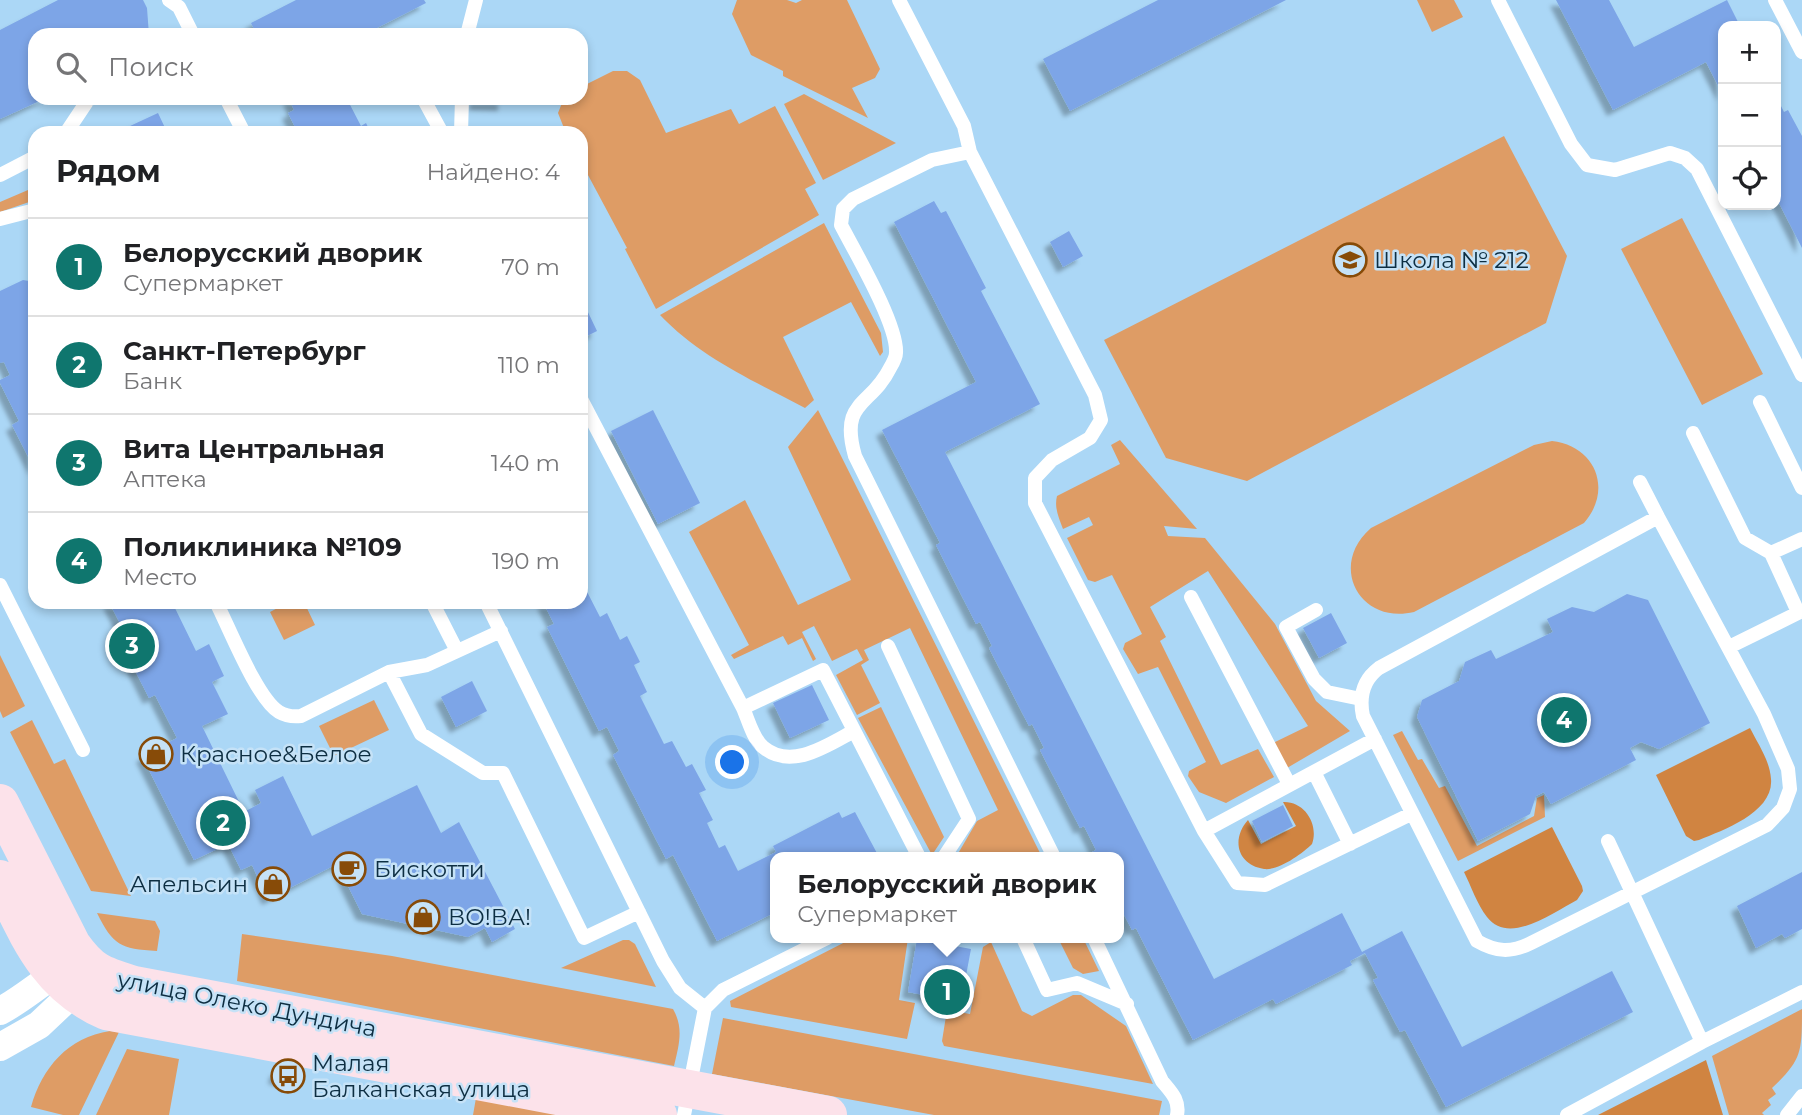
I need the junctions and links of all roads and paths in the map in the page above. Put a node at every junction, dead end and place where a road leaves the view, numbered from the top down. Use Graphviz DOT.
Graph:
graph roads {
  1 [pos="193,0"];
  2 [pos="476,0"];
  3 [pos="900,0"];
  4 [pos="1498,0"];
  5 [pos="1775,0"];
  6 [pos="174,4"];
  7 [pos="189,28"];
  8 [pos="469,28"];
  9 [pos="1802,52"];
  10 [pos="85,105"];
  11 [pos="229,105"];
  12 [pos="427,105"];
  13 [pos="462,105"];
  14 [pos="71,126"];
  15 [pos="240,126"];
  16 [pos="438,126"];
  17 [pos="461,126"];
  18 [pos="970,152"];
  19 [pos="28,161"];
  20 [pos="0,175"];
  21 [pos="28,212"];
  22 [pos="0,219"];
  23 [pos="1802,375"];
  24 [pos="1759,402"];
  25 [pos="588,412"];
  26 [pos="1693,433"];
  27 [pos="1640,482"];
  28 [pos="1802,488"];
  29 [pos="1658,517"];
  30 [pos="1802,539"];
  31 [pos="1771,553"];
  32 [pos="0,586"];
  33 [pos="1191,597"];
  34 [pos="5,606"];
  35 [pos="219,609"];
  36 [pos="436,609"];
  37 [pos="490,609"];
  38 [pos="1316,610"];
  39 [pos="1800,611"];
  40 [pos="501,631"];
  41 [pos="888,646"];
  42 [pos="1729,647"];
  43 [pos="457,651"];
  44 [pos="389,672"];
  45 [pos="1361,699"];
  46 [pos="743,708"];
  47 [pos="855,731"];
  48 [pos="1375,739"];
  49 [pos="83,750"];
  50 [pos="1314,772"];
  51 [pos="1289,784"];
  52 [pos="0,803"];
  53 [pos="1411,814"];
  54 [pos="1204,831"];
  55 [pos="1608,841"];
  56 [pos="1350,844"];
  57 [pos="916,852"];
  58 [pos="947,852"];
  59 [pos="1052,852"];
  60 [pos="0,879"];
  61 [pos="1632,893"];
  62 [pos="639,912"];
  63 [pos="817,943"];
  64 [pos="1025,943"];
  65 [pos="1096,943"];
  66 [pos="70,976"];
  67 [pos="1802,992"];
  68 [pos="1127,1004"];
  69 [pos="705,1008"];
  70 [pos="0,1011"];
  71 [pos="1702,1042"];
  72 [pos="0,1047"];
  73 [pos="618,1096"];
  74 [pos="1802,1096"];
  75 [pos="687,1102"];
  76 [pos="768,1109"];
  77 [pos="657,1115"];
  78 [pos="828,1115"];
  79 [pos="1177,1115"];
  80 [pos="1567,1115"];
  81 [pos="1787,1115"];
  1 -- 6 [label="lane"];
  2 -- 8 [label="lane"];
  3 -- 18 [label="lane"];
  4 -- 23 [label="lane"];
  5 -- 9 [label="lane"];
  6 -- 7 [label="lane"];
  10 -- 14 [label="lane"];
  11 -- 15 [label="lane"];
  12 -- 16 [label="lane"];
  13 -- 17 [label="lane"];
  18 -- 54 [label="lane"];
  18 -- 59 [label="lane"];
  19 -- 20 [label="lane"];
  21 -- 22 [label="lane"];
  24 -- 28 [label="lane"];
  25 -- 46 [label="lane"];
  26 -- 31 [label="lane"];
  27 -- 29 [label="lane"];
  29 -- 42 [label="lane"];
  29 -- 45 [label="lane"];
  30 -- 31 [label="lane"];
  31 -- 39 [label="lane"];
  32 -- 34 [label="lane"];
  33 -- 51 [label="lane"];
  34 -- 49 [label="lane"];
  35 -- 44 [label="lane"];
  36 -- 43 [label="lane"];
  37 -- 40 [label="lane"];
  38 -- 45 [label="lane"];
  39 -- 42 [label="lane"];
  40 -- 43 [label="lane"];
  40 -- 62 [label="lane"];
  41 -- 58 [label="lane"];
  42 -- 61 [label="lane"];
  43 -- 44 [label="lane"];
  44 -- 62 [label="lane"];
  45 -- 48 [label="lane"];
  46 -- 47 [label="lane"];
  46 -- 47 [label="lane"];
  47 -- 57 [label="lane"];
  48 -- 50 [label="lane"];
  48 -- 53 [label="lane"];
  50 -- 51 [label="lane"];
  50 -- 56 [label="lane"];
  51 -- 54 [label="lane"];
  52 -- 66 [label="street"];
  53 -- 56 [label="lane"];
  53 -- 61 [label="lane"];
  54 -- 56 [label="lane"];
  55 -- 61 [label="lane"];
  60 -- 66 [label="street"];
  61 -- 71 [label="lane"];
  62 -- 69 [label="lane"];
  63 -- 69 [label="lane"];
  64 -- 68 [label="lane"];
  65 -- 68 [label="lane"];
  66 -- 70 [label="street"];
  66 -- 72 [label="street"];
  66 -- 73 [label="street, улица Олеко Дундича"];
  67 -- 71 [label="lane"];
  68 -- 79 [label="lane"];
  69 -- 75 [label="lane"];
  71 -- 80 [label="lane"];
  73 -- 75 [label="street, улица Олеко Дундича"];
  73 -- 77 [label="street, улица Олеко Дундича"];
  74 -- 81 [label="lane"];
  75 -- 76 [label="street, улица Олеко Дундича"];
  76 -- 78 [label="street, улица Олеко Дундича"];
}
